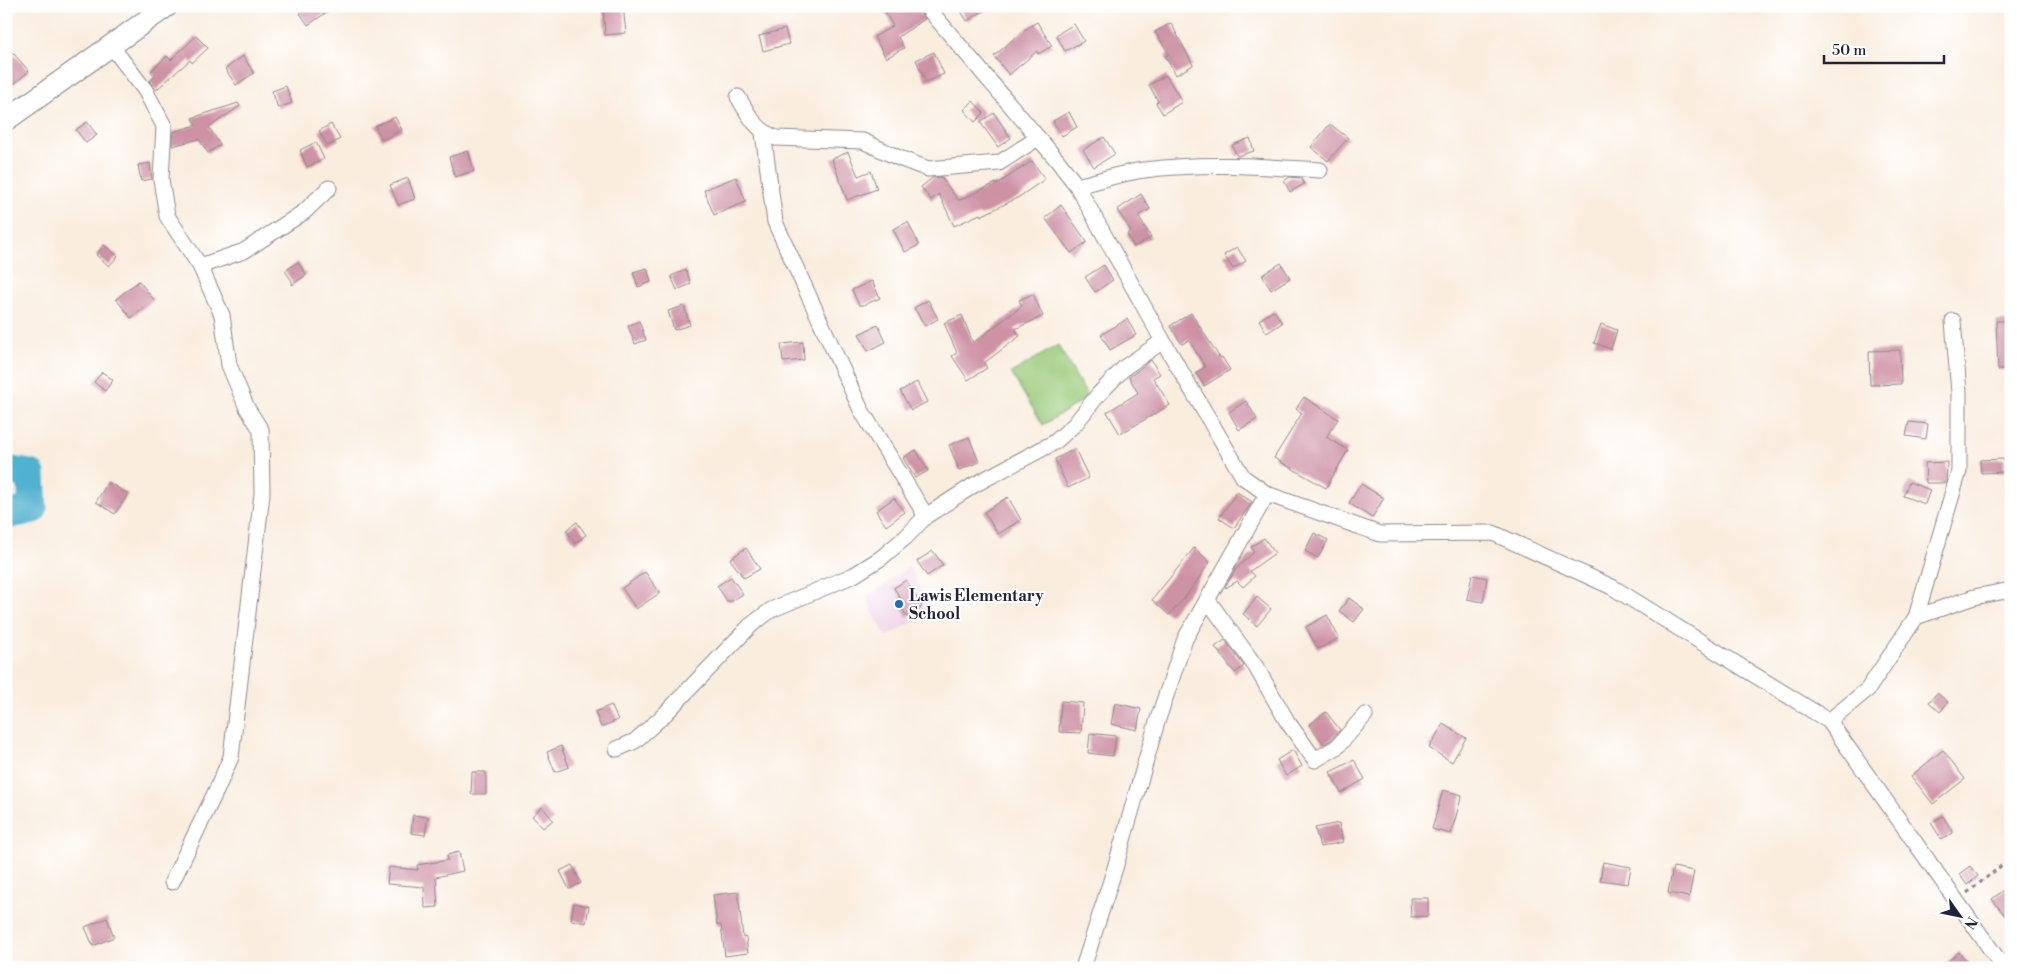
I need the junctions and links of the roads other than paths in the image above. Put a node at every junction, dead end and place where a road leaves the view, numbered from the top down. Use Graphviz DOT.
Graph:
graph roads {
  1 [pos="166,6"];
  2 [pos="926,6"];
  3 [pos="112,47"];
  4 [pos="738,97"];
  5 [pos="6,120"];
  6 [pos="763,133"];
  7 [pos="1038,138"];
  8 [pos="1320,170"];
  9 [pos="1077,186"];
  10 [pos="329,188"];
  11 [pos="200,266"];
  12 [pos="1953,321"];
  13 [pos="1163,341"];
  14 [pos="1267,494"];
  15 [pos="926,516"];
  16 [pos="2011,590"];
  17 [pos="1207,599"];
  18 [pos="1916,617"];
  19 [pos="1365,715"];
  20 [pos="1829,721"];
  21 [pos="617,749"];
  22 [pos="172,882"];
  23 [pos="1083,968"];
  24 [pos="2004,968"];
  1 -- 3 [label="main road"];
  2 -- 7 [label="street"];
  3 -- 5 [label="main road"];
  3 -- 11 [label="street"];
  4 -- 6 [label="street"];
  6 -- 7 [label="street"];
  6 -- 15 [label="street"];
  7 -- 9 [label="street"];
  8 -- 9 [label="street"];
  9 -- 13 [label="street"];
  10 -- 11 [label="street"];
  11 -- 22 [label="street"];
  12 -- 18 [label="street"];
  13 -- 14 [label="street"];
  13 -- 15 [label="street"];
  14 -- 17 [label="street"];
  14 -- 20 [label="street"];
  15 -- 21 [label="street"];
  16 -- 18 [label="street"];
  17 -- 19 [label="street"];
  17 -- 23 [label="street"];
  18 -- 20 [label="street"];
  20 -- 24 [label="street"];
}
